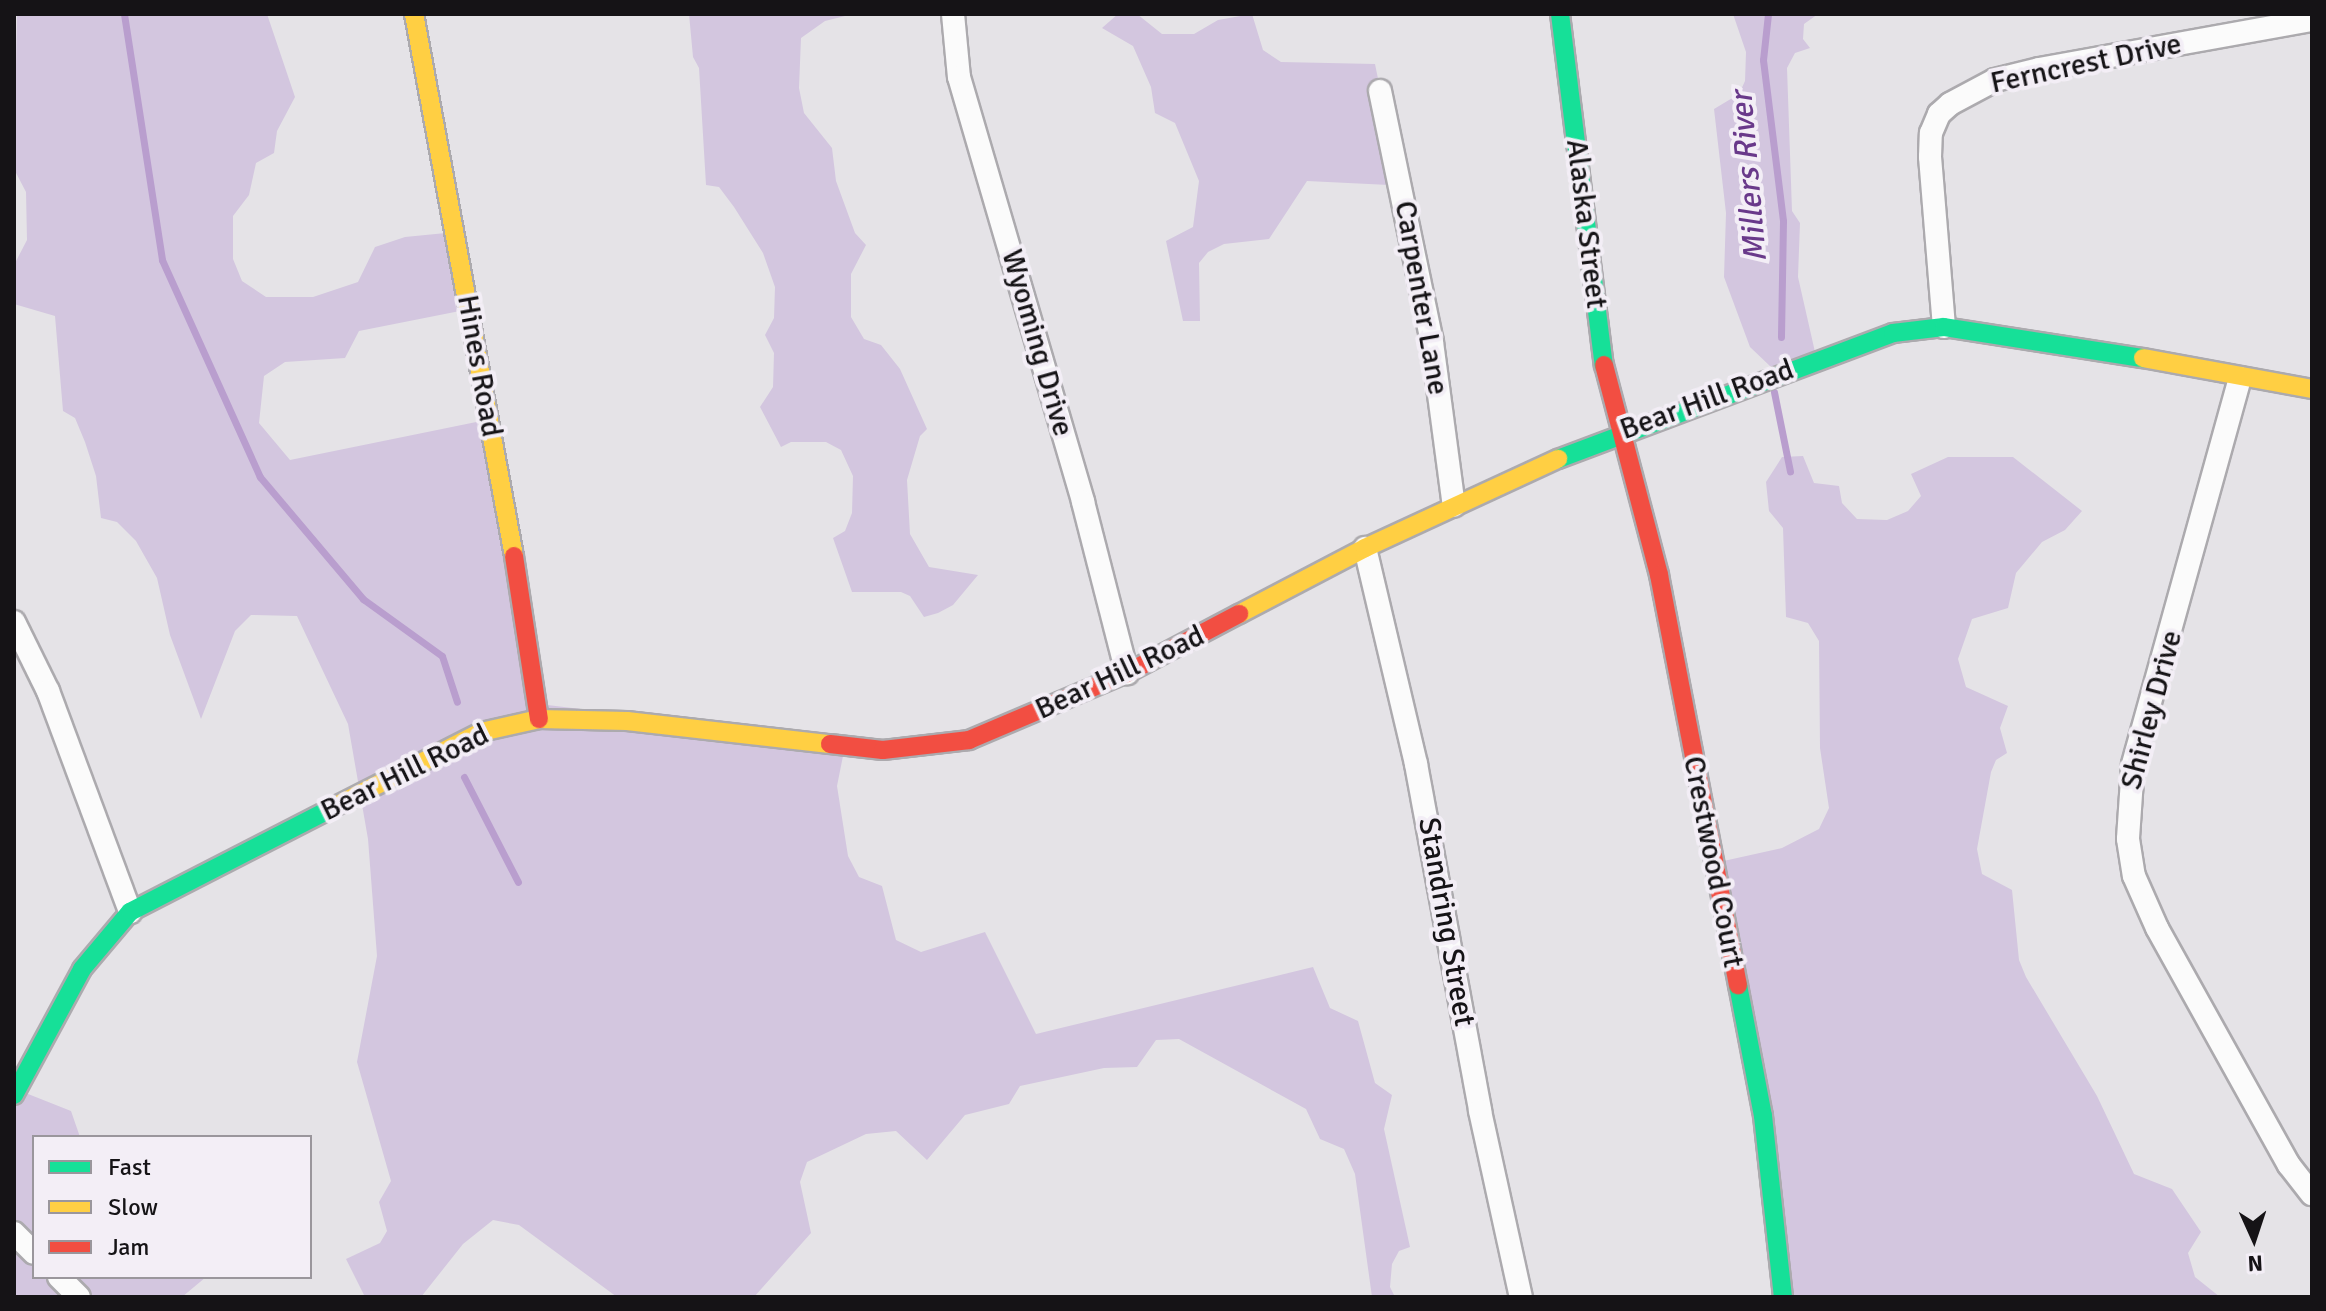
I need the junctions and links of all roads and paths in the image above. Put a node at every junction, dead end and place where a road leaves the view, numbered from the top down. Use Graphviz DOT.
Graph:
graph roads {
  1 [pos="414,14"];
  2 [pos="953,14"];
  3 [pos="1560,14"];
  4 [pos="2312,20"];
  5 [pos="1380,91"];
  6 [pos="1944,327"];
  7 [pos="2240,378"];
  8 [pos="2312,389"];
  9 [pos="1621,431"];
  10 [pos="1454,506"];
  11 [pos="1365,548"];
  12 [pos="14,622"];
  13 [pos="1127,673"];
  14 [pos="539,719"];
  15 [pos="130,912"];
  16 [pos="14,1095"];
  17 [pos="2312,1194"];
  18 [pos="14,1233"];
  19 [pos="32,1251"];
  20 [pos="61,1279"];
  21 [pos="79,1297"];
  22 [pos="1521,1297"];
  23 [pos="1783,1297"];
  1 -- 14 [label="street, Hines Road"];
  2 -- 13 [label="street, Wyoming Drive"];
  3 -- 9 [label="street, Alaska Street"];
  4 -- 6 [label="street, Ferncrest Drive"];
  5 -- 10 [label="street, Carpenter Lane"];
  6 -- 7 [label="street, Bear Hill Road"];
  6 -- 9 [label="street, Bear Hill Road"];
  7 -- 8 [label="street, Bear Hill Road"];
  7 -- 17 [label="street, Shirley Drive"];
  9 -- 10 [label="street, Bear Hill Road"];
  9 -- 23 [label="street, Crestwood Court"];
  10 -- 11 [label="street, Bear Hill Road"];
  11 -- 13 [label="street, Bear Hill Road"];
  11 -- 22 [label="street, Standring Street"];
  12 -- 15 [label="street"];
  13 -- 14 [label="street, Bear Hill Road"];
  14 -- 15 [label="street, Bear Hill Road"];
  15 -- 16 [label="street, Bear Hill Road"];
  18 -- 19 [label="street"];
  20 -- 21 [label="street"];
}
